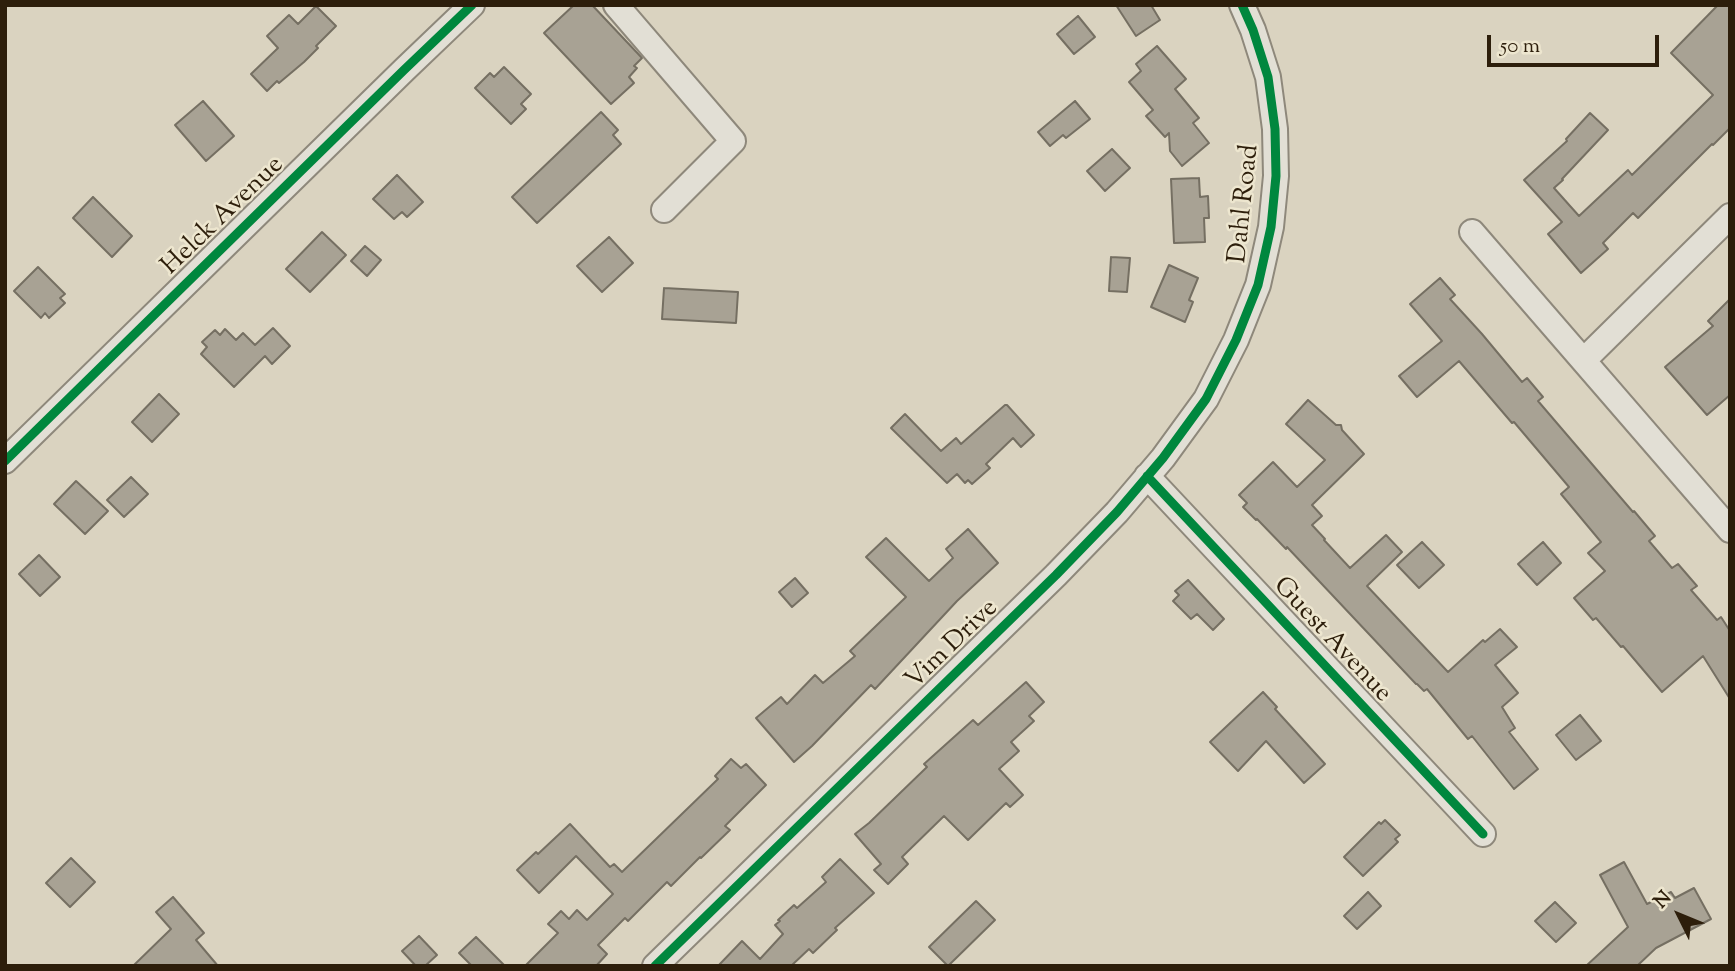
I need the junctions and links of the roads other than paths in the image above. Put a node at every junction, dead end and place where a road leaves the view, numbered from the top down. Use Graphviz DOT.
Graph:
graph roads {
  1 [pos="472,5"];
  2 [pos="616,5"];
  3 [pos="1242,5"];
  4 [pos="664,210"];
  5 [pos="1730,216"];
  6 [pos="1472,232"];
  7 [pos="1241,326"];
  8 [pos="1584,360"];
  9 [pos="5,461"];
  10 [pos="1147,476"];
  11 [pos="1730,530"];
  12 [pos="1483,834"];
  13 [pos="655,966"];
  1 -- 9 [label="street, Helck Avenue"];
  2 -- 4 [label="street"];
  3 -- 7 [label="street, Dahl Road"];
  5 -- 8 [label="street"];
  6 -- 8 [label="street"];
  7 -- 10 [label="street, Vim Drive"];
  8 -- 11 [label="street"];
  10 -- 12 [label="street, Guest Avenue"];
  10 -- 13 [label="street, Vim Drive"];
}
